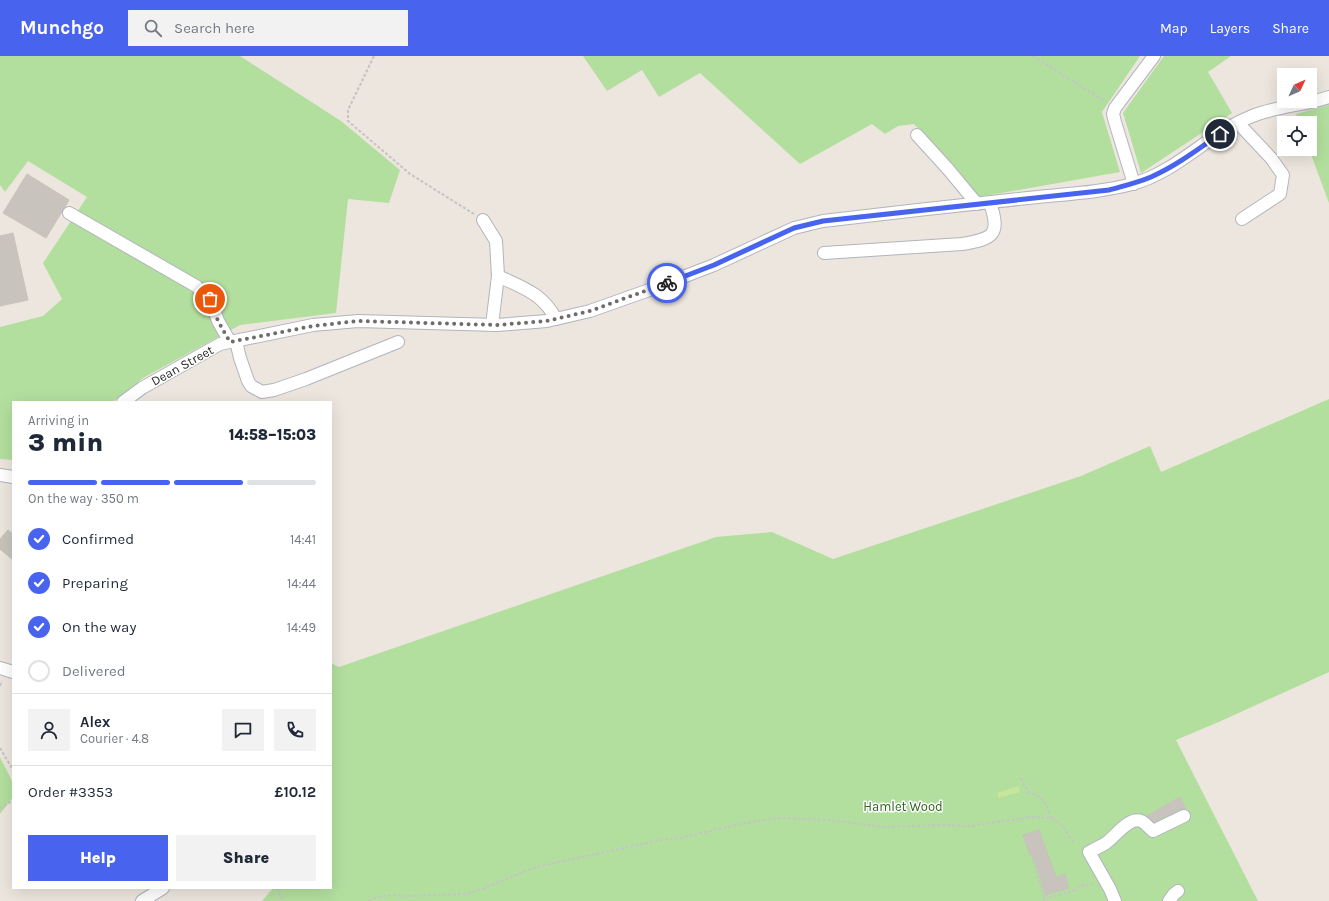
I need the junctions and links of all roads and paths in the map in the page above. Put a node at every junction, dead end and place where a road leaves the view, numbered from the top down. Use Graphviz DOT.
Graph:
graph roads {
  1 [pos="374,56"];
  2 [pos="1033,56"];
  3 [pos="1154,56"];
  4 [pos="1329,97"];
  5 [pos="1115,108"];
  6 [pos="1238,122"];
  7 [pos="917,135"];
  8 [pos="1134,184"];
  9 [pos="990,203"];
  10 [pos="977,204"];
  11 [pos="69,213"];
  12 [pos="1242,219"];
  13 [pos="483,220"];
  14 [pos="824,253"];
  15 [pos="498,276"];
  16 [pos="556,319"];
  17 [pos="492,325"];
  18 [pos="233,341"];
  19 [pos="398,342"];
  20 [pos="124,401"];
  21 [pos="0,475"];
  22 [pos="12,477"];
  23 [pos="0,668"];
  24 [pos="12,672"];
  25 [pos="0,748"];
  26 [pos="12,768"];
  27 [pos="1021,778"];
  28 [pos="12,801"];
  29 [pos="0,809"];
  30 [pos="1184,816"];
  31 [pos="1051,818"];
  32 [pos="1074,843"];
  33 [pos="1032,856"];
  34 [pos="1104,879"];
  35 [pos="161,889"];
  36 [pos="277,889"];
  37 [pos="1178,891"];
  38 [pos="1044,900"];
  39 [pos="142,901"];
  40 [pos="283,901"];
  41 [pos="369,901"];
  42 [pos="1115,901"];
  43 [pos="1169,901"];
  1 -- 13 [label="path"];
  2 -- 5 [label="path"];
  3 -- 5 [label="street"];
  4 -- 6 [label="street, Dean Street"];
  5 -- 8 [label="street"];
  6 -- 8 [label="street, Dean Street"];
  6 -- 12 [label="street"];
  7 -- 10 [label="street"];
  8 -- 9 [label="street, Dean Street"];
  9 -- 10 [label="street, Dean Street"];
  9 -- 14 [label="street"];
  10 -- 16 [label="street, Dean Street"];
  11 -- 18 [label="street"];
  13 -- 15 [label="street"];
  15 -- 16 [label="street"];
  15 -- 17 [label="street"];
  16 -- 17 [label="street, Dean Street"];
  17 -- 18 [label="street, Dean Street"];
  18 -- 19 [label="street"];
  18 -- 20 [label="street, Dean Street"];
  21 -- 22 [label="street"];
  23 -- 24 [label="street"];
  25 -- 26 [label="path"];
  27 -- 31 [label="path"];
  28 -- 29 [label="path"];
  30 -- 34 [label="street"];
  31 -- 32 [label="path"];
  31 -- 41 [label="path"];
  33 -- 38 [label="path"];
  34 -- 38 [label="path"];
  34 -- 42 [label="street"];
  35 -- 39 [label="street"];
  36 -- 40 [label="path"];
  37 -- 43 [label="street"];
}
